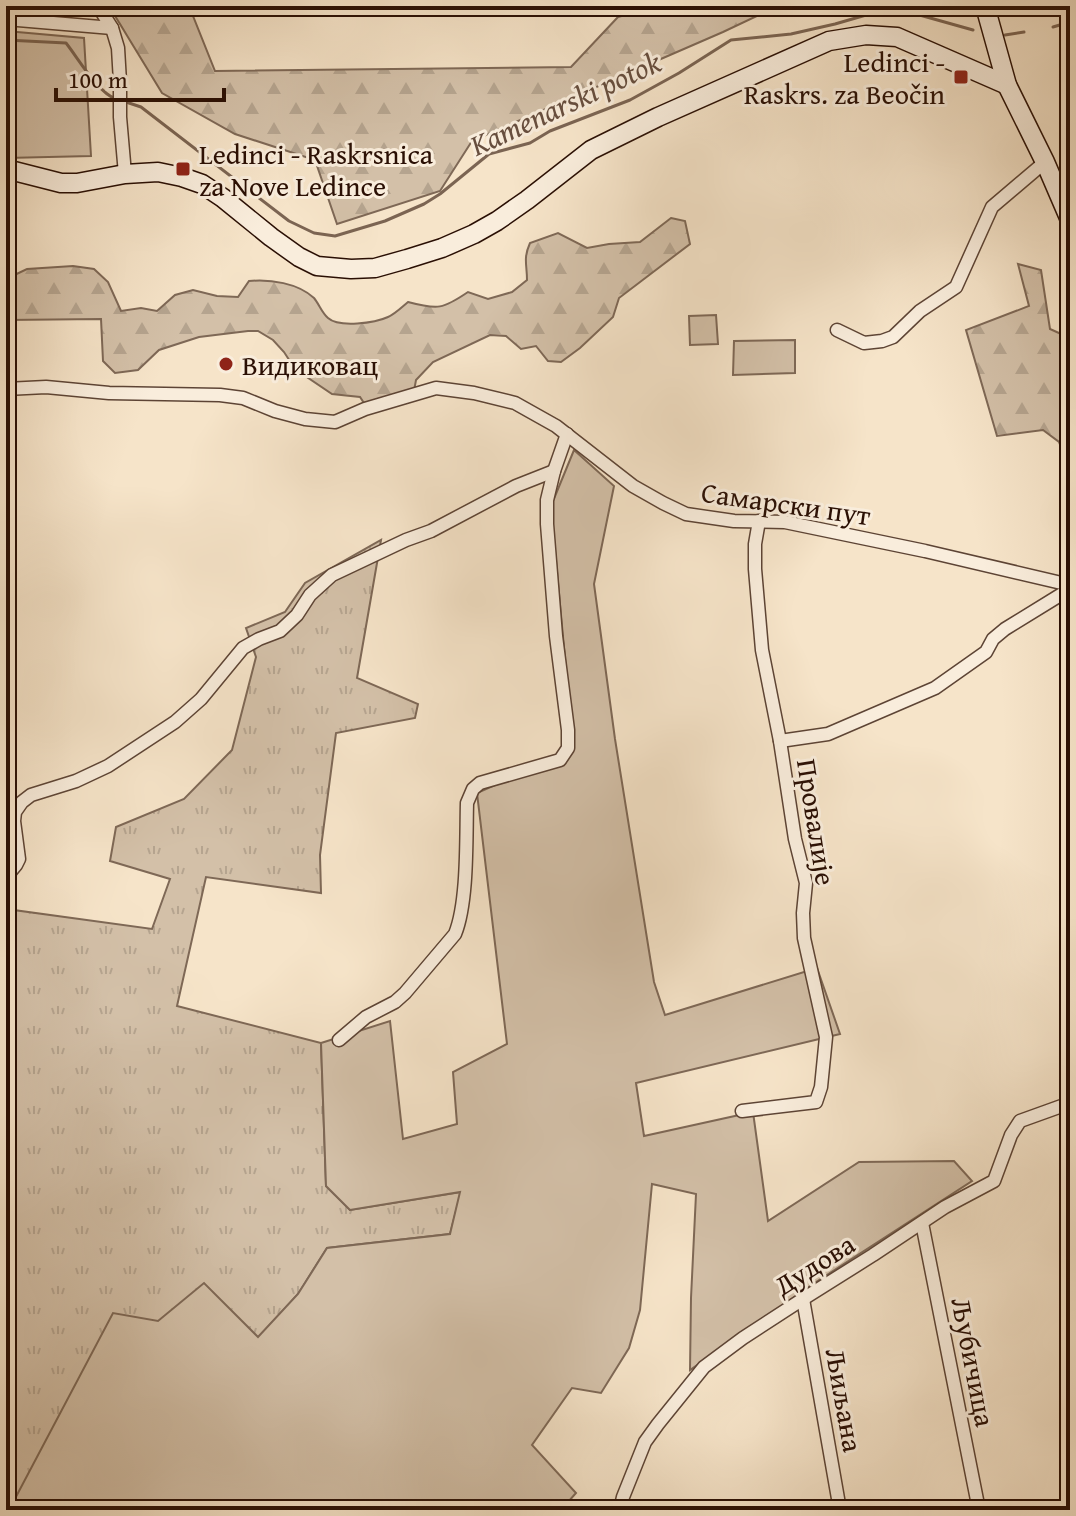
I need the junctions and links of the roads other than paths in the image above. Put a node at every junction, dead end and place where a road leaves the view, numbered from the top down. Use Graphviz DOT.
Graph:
graph roads {
  1 [pos="98,6"];
  2 [pos="985,6"];
  3 [pos="6,19"];
  4 [pos="112,28"];
  5 [pos="997,52"];
  6 [pos="962,65"];
  7 [pos="1007,85"];
  8 [pos="1045,162"];
  9 [pos="6,169"];
  10 [pos="125,174"];
  11 [pos="1070,220"];
  12 [pos="837,330"];
  13 [pos="6,389"];
  14 [pos="567,434"];
  15 [pos="554,471"];
  16 [pos="759,521"];
  17 [pos="1070,587"];
  18 [pos="780,741"];
  19 [pos="6,877"];
  20 [pos="339,1040"];
  21 [pos="1070,1103"];
  22 [pos="742,1111"];
  23 [pos="922,1223"];
  24 [pos="803,1299"];
  25 [pos="620,1510"];
  26 [pos="840,1510"];
  27 [pos="979,1510"];
  1 -- 4 [label="street"];
  2 -- 5 [label="street"];
  3 -- 4 [label="street"];
  4 -- 10 [label="street"];
  5 -- 6 [label="street"];
  5 -- 7 [label="street"];
  6 -- 7 [label="street"];
  6 -- 10 [label="street"];
  7 -- 8 [label="street"];
  8 -- 11 [label="street"];
  8 -- 12 [label="street"];
  9 -- 10 [label="street"];
  13 -- 14 [label="street, Самарски пут"];
  14 -- 15 [label="street"];
  14 -- 16 [label="street, Самарски пут"];
  15 -- 19 [label="street"];
  15 -- 20 [label="street"];
  16 -- 17 [label="street, Самарски пут"];
  16 -- 18 [label="street, Провалије"];
  17 -- 18 [label="street"];
  18 -- 22 [label="street, Провалије"];
  21 -- 23 [label="street, Дудова"];
  23 -- 24 [label="street, Дудова"];
  23 -- 27 [label="street, Љубичица"];
  24 -- 25 [label="street, Дудова"];
  24 -- 26 [label="street, Љиљана"];
}
